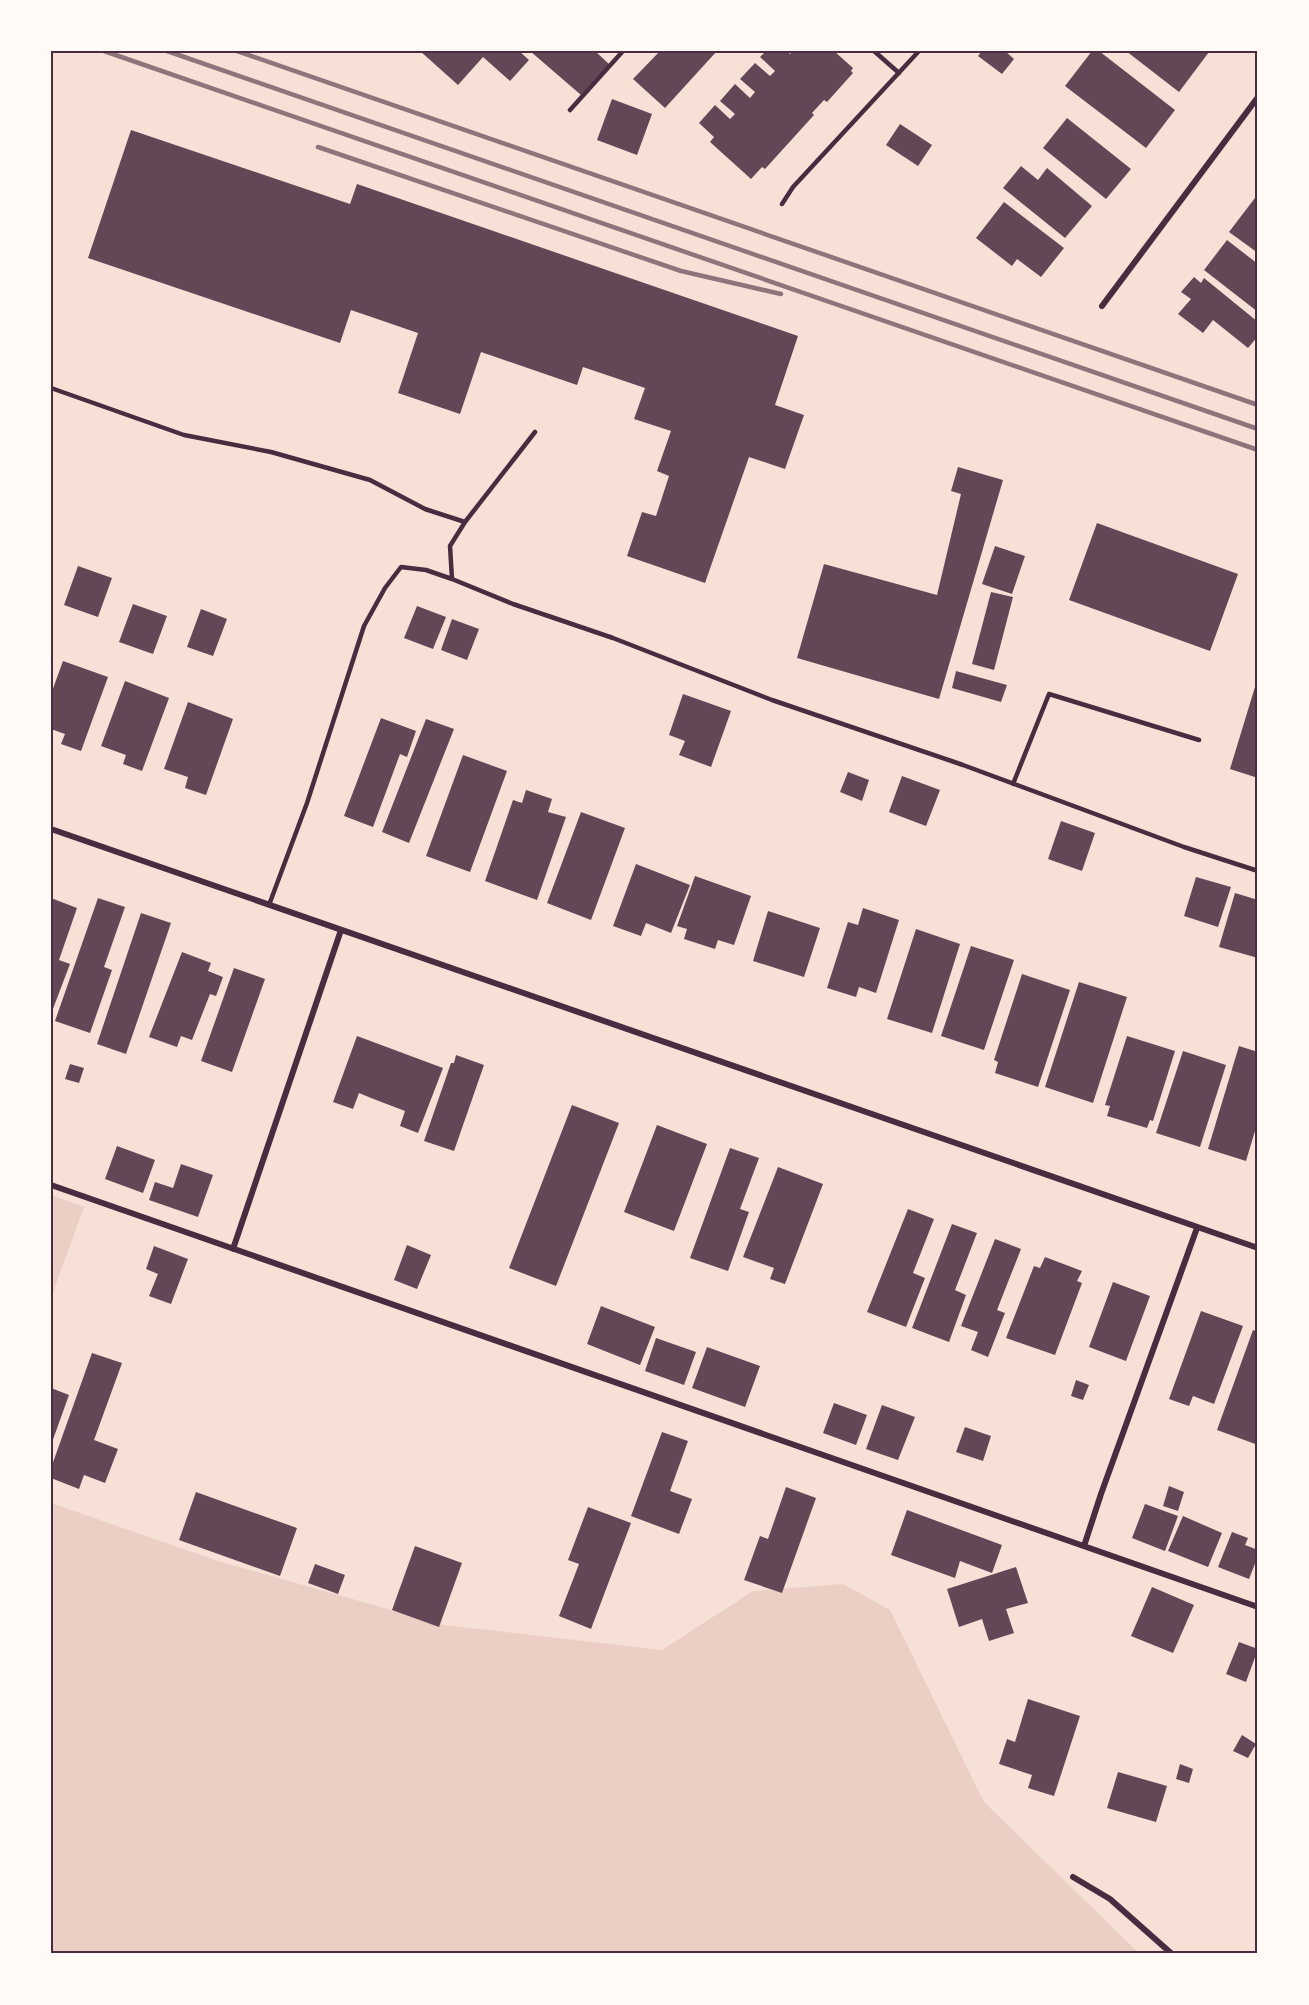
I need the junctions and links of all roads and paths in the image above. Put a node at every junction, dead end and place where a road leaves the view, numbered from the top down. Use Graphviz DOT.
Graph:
graph roads {
  1 [pos="624,51"];
  2 [pos="874,51"];
  3 [pos="919,51"];
  4 [pos="899,73"];
  5 [pos="1258,97"];
  6 [pos="570,110"];
  7 [pos="782,204"];
  8 [pos="1102,306"];
  9 [pos="51,388"];
  10 [pos="535,432"];
  11 [pos="465,522"];
  12 [pos="452,579"];
  13 [pos="1199,741"];
  14 [pos="1013,784"];
  15 [pos="51,829"];
  16 [pos="1258,872"];
  17 [pos="269,905"];
  18 [pos="341,930"];
  19 [pos="51,1185"];
  20 [pos="1197,1228"];
  21 [pos="1258,1248"];
  22 [pos="233,1249"];
  23 [pos="1084,1546"];
  24 [pos="1258,1607"];
  25 [pos="1073,1877"];
  26 [pos="1172,1954"];
  1 -- 6 [label="lane"];
  2 -- 4 [label="lane"];
  3 -- 4 [label="lane"];
  4 -- 7 [label="lane"];
  5 -- 8 [label="street"];
  9 -- 11 [label="lane"];
  10 -- 11 [label="lane"];
  11 -- 12 [label="lane"];
  12 -- 14 [label="lane"];
  12 -- 17 [label="lane"];
  13 -- 14 [label="lane"];
  14 -- 16 [label="lane"];
  15 -- 17 [label="street"];
  17 -- 18 [label="street"];
  18 -- 20 [label="street"];
  18 -- 22 [label="street"];
  19 -- 22 [label="street"];
  20 -- 21 [label="street"];
  20 -- 23 [label="street"];
  22 -- 23 [label="street"];
  23 -- 24 [label="street"];
  25 -- 26 [label="street"];
}
